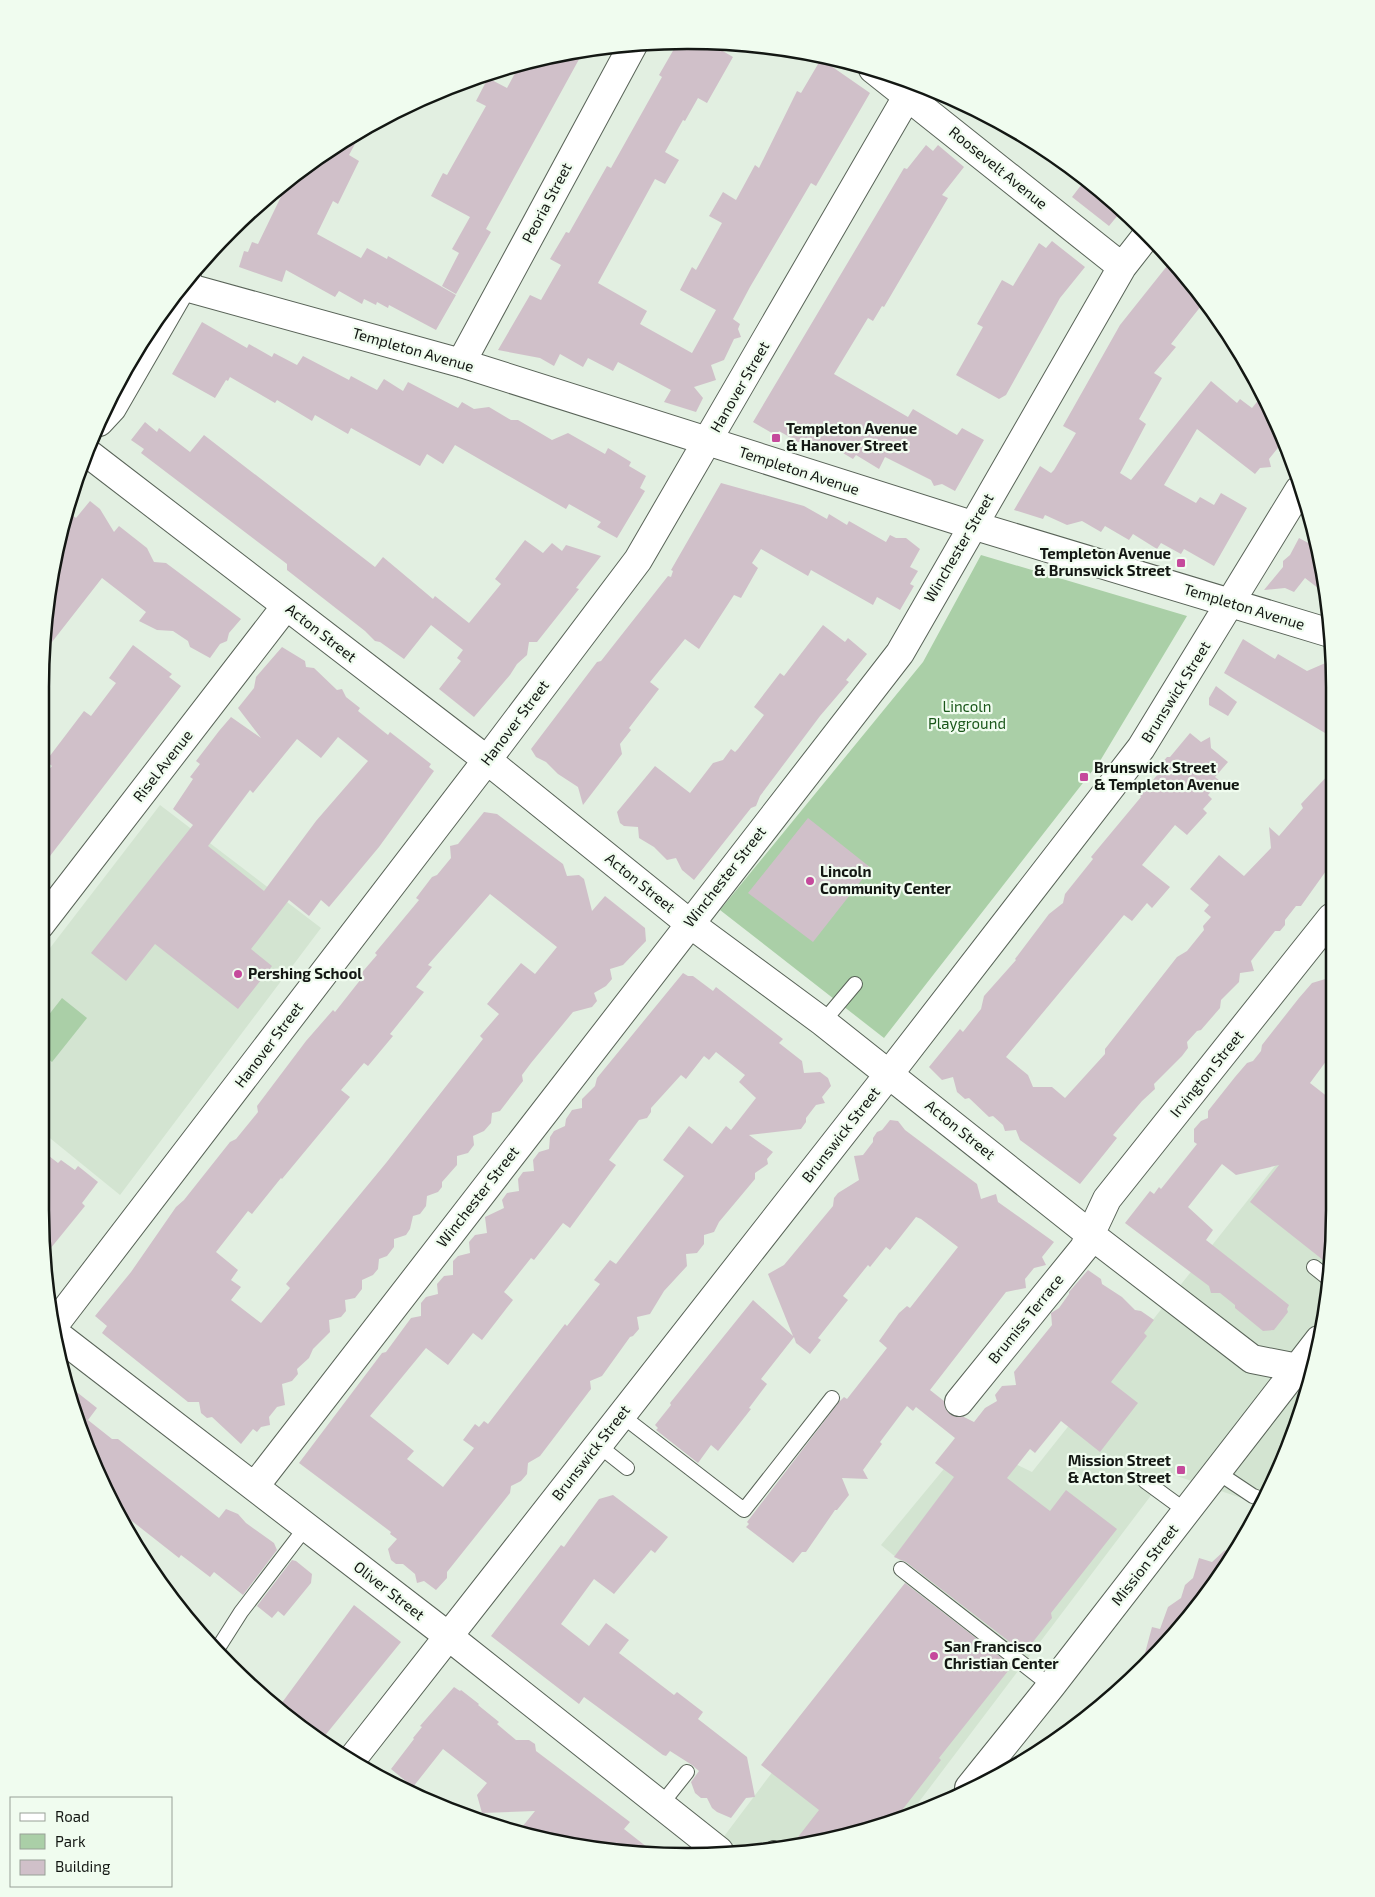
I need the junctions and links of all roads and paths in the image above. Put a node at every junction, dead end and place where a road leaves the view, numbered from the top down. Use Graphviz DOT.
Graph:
graph roads {
  1 [pos="629,52"];
  2 [pos="912,89"];
  3 [pos="914,90"];
  4 [pos="1143,240"];
  5 [pos="1122,267"];
  6 [pos="192,285"];
  7 [pos="146,348"];
  8 [pos="461,363"];
  9 [pos="125,385"];
  10 [pos="708,442"];
  11 [pos="92,457"];
  12 [pos="1296,495"];
  13 [pos="972,525"];
  14 [pos="1231,603"];
  15 [pos="286,606"];
  16 [pos="1324,631"];
  17 [pos="487,760"];
  18 [pos="49,913"];
  19 [pos="690,923"];
  20 [pos="1326,925"];
  21 [pos="855,984"];
  22 [pos="823,1022"];
  23 [pos="890,1074"];
  24 [pos="1091,1235"];
  25 [pos="1314,1267"];
  26 [pos="1323,1274"];
  27 [pos="59,1319"];
  28 [pos="62,1339"];
  29 [pos="1309,1353"];
  30 [pos="1298,1368"];
  31 [pos="832,1398"];
  32 [pos="959,1402"];
  33 [pos="621,1415"];
  34 [pos="598,1445"];
  35 [pos="627,1468"];
  36 [pos="1217,1472"];
  37 [pos="1145,1481"];
  38 [pos="255,1486"];
  39 [pos="1257,1497"];
  40 [pos="1186,1512"];
  41 [pos="306,1527"];
  42 [pos="901,1569"];
  43 [pos="448,1636"];
  44 [pos="220,1645"];
  45 [pos="1051,1686"];
  46 [pos="355,1755"];
  47 [pos="687,1772"];
  48 [pos="977,1779"];
  49 [pos="660,1806"];
  50 [pos="713,1847"];
  1 -- 8 [label="street, Peoria Street"];
  2 -- 10 [label="street, Hanover Street"];
  3 -- 5 [label="street, Roosevelt Avenue"];
  4 -- 5 [label="street, Winchester Street"];
  5 -- 13 [label="street, Winchester Street"];
  6 -- 8 [label="street, Templeton Avenue"];
  7 -- 9 [label="street"];
  8 -- 10 [label="street, Templeton Avenue"];
  10 -- 13 [label="street, Templeton Avenue"];
  10 -- 17 [label="street, Hanover Street"];
  11 -- 15 [label="street, Acton Street"];
  12 -- 14 [label="street, Brunswick Street"];
  13 -- 14 [label="street, Templeton Avenue"];
  13 -- 19 [label="street, Winchester Street"];
  14 -- 16 [label="street, Templeton Avenue"];
  14 -- 23 [label="street, Brunswick Street"];
  15 -- 17 [label="street, Acton Street"];
  15 -- 18 [label="street, Risel Avenue"];
  17 -- 19 [label="street, Acton Street"];
  17 -- 27 [label="street, Hanover Street"];
  19 -- 22 [label="street, Acton Street"];
  19 -- 38 [label="street, Winchester Street"];
  20 -- 24 [label="street, Irvington Street"];
  21 -- 22 [label="lane"];
  22 -- 23 [label="street, Acton Street"];
  23 -- 24 [label="street, Acton Street"];
  23 -- 33 [label="street, Brunswick Street"];
  24 -- 30 [label="street, Acton Street"];
  24 -- 32 [label="street, Brumiss Terrace"];
  25 -- 26 [label="lane"];
  28 -- 38 [label="street, Oliver Street"];
  29 -- 30 [label="street, Mission Street"];
  30 -- 36 [label="street, Mission Street"];
  31 -- 33 [label="lane"];
  33 -- 34 [label="street, Brunswick Street"];
  34 -- 35 [label="lane"];
  34 -- 43 [label="street, Brunswick Street"];
  36 -- 39 [label="lane"];
  36 -- 40 [label="street, Mission Street"];
  37 -- 40 [label="lane"];
  38 -- 41 [label="street, Oliver Street"];
  40 -- 45 [label="street, Mission Street"];
  41 -- 43 [label="street, Oliver Street"];
  41 -- 44 [label="lane"];
  42 -- 45 [label="lane"];
  43 -- 46 [label="street, Brunswick Street"];
  43 -- 49 [label="street, Oliver Street"];
  45 -- 48 [label="street, Mission Street"];
  47 -- 49 [label="lane"];
  49 -- 50 [label="street, Oliver Street"];
}
